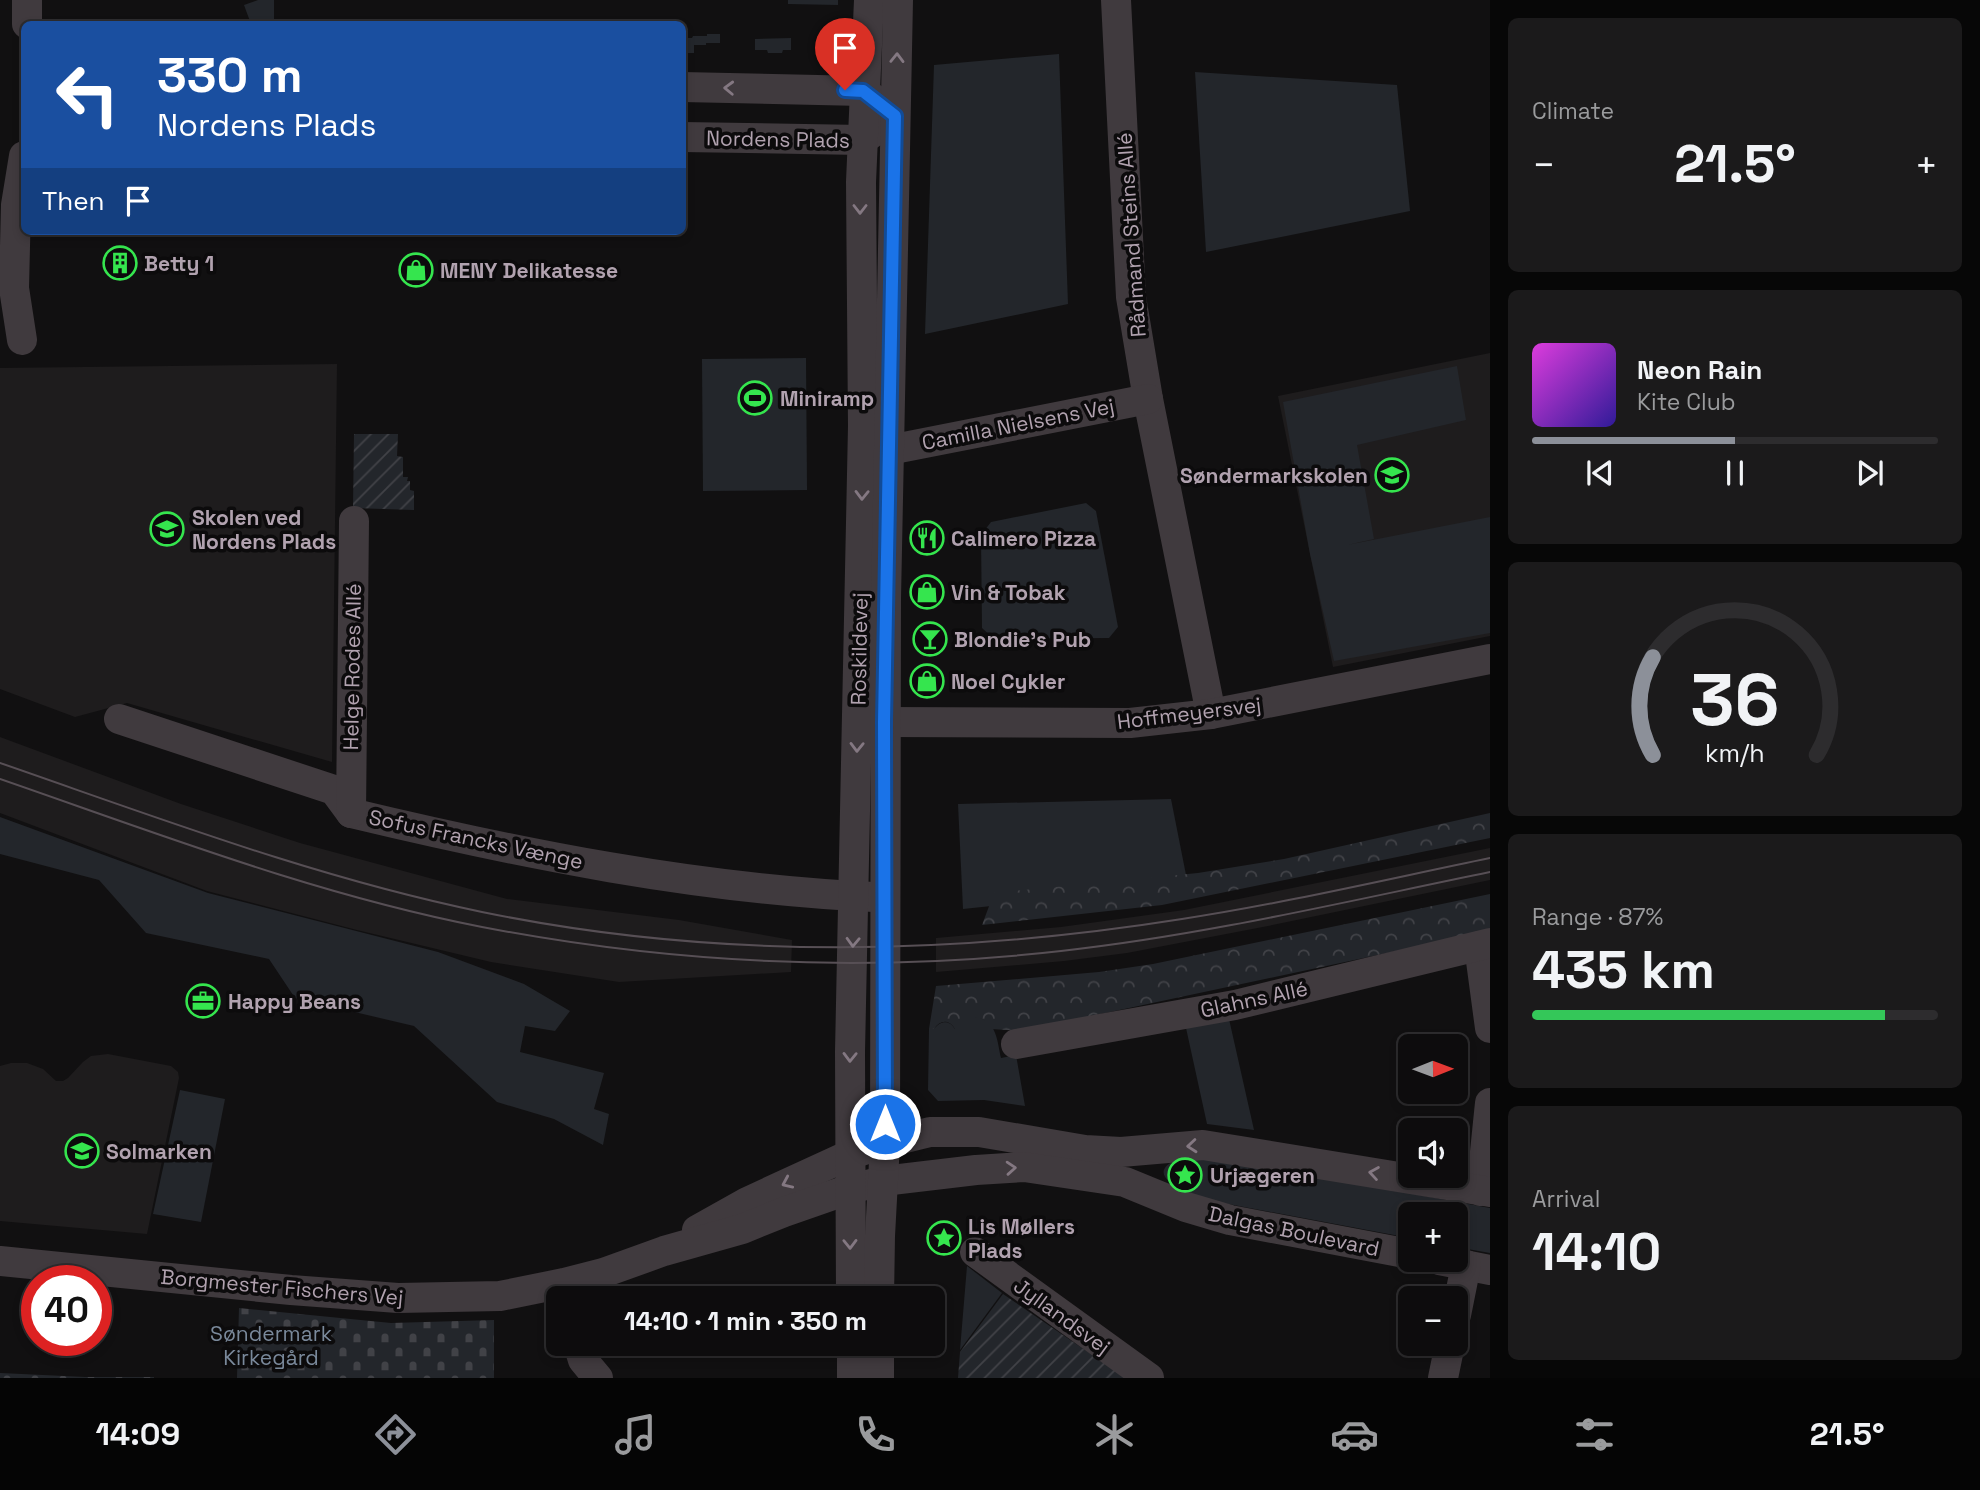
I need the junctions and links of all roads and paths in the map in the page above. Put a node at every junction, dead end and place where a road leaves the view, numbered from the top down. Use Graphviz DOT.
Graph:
graph roads {
  1 [pos="27,0"];
  2 [pos="869,0"];
  3 [pos="898,0"];
  4 [pos="1116,0"];
  5 [pos="27,21"];
  6 [pos="686,87"];
  7 [pos="863,91"];
  8 [pos="895,116"];
  9 [pos="686,136"];
  10 [pos="862,140"];
  11 [pos="21,174"];
  12 [pos="22,340"];
  13 [pos="1148,399"];
  14 [pos="889,450"];
  15 [pos="354,522"];
  16 [pos="1490,659"];
  17 [pos="1211,714"];
  18 [pos="119,719"];
  19 [pos="884,722"];
  20 [pos="351,813"];
  21 [pos="854,896"];
  22 [pos="885,898"];
  23 [pos="1484,944"];
  24 [pos="1490,1028"];
  25 [pos="1016,1044"];
  26 [pos="1490,1103"];
  27 [pos="885,1143"];
  28 [pos="849,1155"];
  29 [pos="883,1181"];
  30 [pos="850,1189"];
  31 [pos="1485,1192"];
  32 [pos="664,1251"];
  33 [pos="975,1252"];
  34 [pos="1398,1252"];
  35 [pos="0,1261"];
  36 [pos="576,1286"];
  37 [pos="851,1286"];
  38 [pos="879,1286"];
  39 [pos="546,1293"];
  40 [pos="582,1356"];
  41 [pos="852,1356"];
  42 [pos="879,1356"];
  43 [pos="1448,1356"];
  44 [pos="597,1378"];
  45 [pos="852,1378"];
  46 [pos="879,1378"];
  47 [pos="1149,1378"];
  48 [pos="1443,1378"];
  1 -- 5 [label="street"];
  2 -- 7 [label="street, Roskildevej"];
  8 -- 3 [label="street, Roskildevej, one-way"];
  4 -- 13 [label="street, Rådmand Steins Allé"];
  7 -- 6 [label="street, one-way"];
  7 -- 8 [label="street"];
  7 -- 10 [label="street, Roskildevej"];
  8 -- 10 [label="street, Nordens Plads"];
  8 -- 14 [label="street, Roskildevej"];
  9 -- 10 [label="street, Nordens Plads"];
  10 -- 21 [label="street, Roskildevej, one-way"];
  11 -- 12 [label="street"];
  13 -- 14 [label="street, Camilla Nielsens Vej"];
  13 -- 17 [label="street, Rådmand Steins Allé"];
  14 -- 19 [label="street, Roskildevej"];
  15 -- 20 [label="street, Helge Rodes Allé"];
  16 -- 17 [label="street, Hoffmeyersvej"];
  17 -- 19 [label="street, Hoffmeyersvej"];
  18 -- 20 [label="street, Sofus Francks Vænge"];
  19 -- 22 [label="street, Roskildevej"];
  20 -- 21 [label="street, Sofus Francks Vænge"];
  21 -- 22 [label="street, Sofus Francks Vænge"];
  21 -- 28 [label="street, Roskildevej, one-way"];
  22 -- 27 [label="street, Roskildevej"];
  23 -- 24 [label="street"];
  23 -- 25 [label="street, Glahns Allé"];
  26 -- 31 [label="street"];
  27 -- 28 [label="street"];
  27 -- 29 [label="street, Roskildevej"];
  31 -- 27 [label="street, one-way"];
  28 -- 30 [label="street, Roskildevej"];
  28 -- 32 [label="street, Borgmester Fischers Vej, one-way"];
  29 -- 30 [label="street, Dalgas Boulevard"];
  29 -- 34 [label="street, Dalgas Boulevard, one-way"];
  29 -- 38 [label="street, Roskildevej"];
  30 -- 32 [label="street, Borgmester Fischers Vej"];
  30 -- 37 [label="street, Roskildevej, one-way"];
  32 -- 36 [label="street, Borgmester Fischers Vej"];
  33 -- 47 [label="street, Jyllandsvej"];
  35 -- 39 [label="street, Borgmester Fischers Vej"];
  40 -- 44 [label="street"];
  41 -- 45 [label="street"];
  42 -- 46 [label="street"];
  43 -- 48 [label="street"];
}
